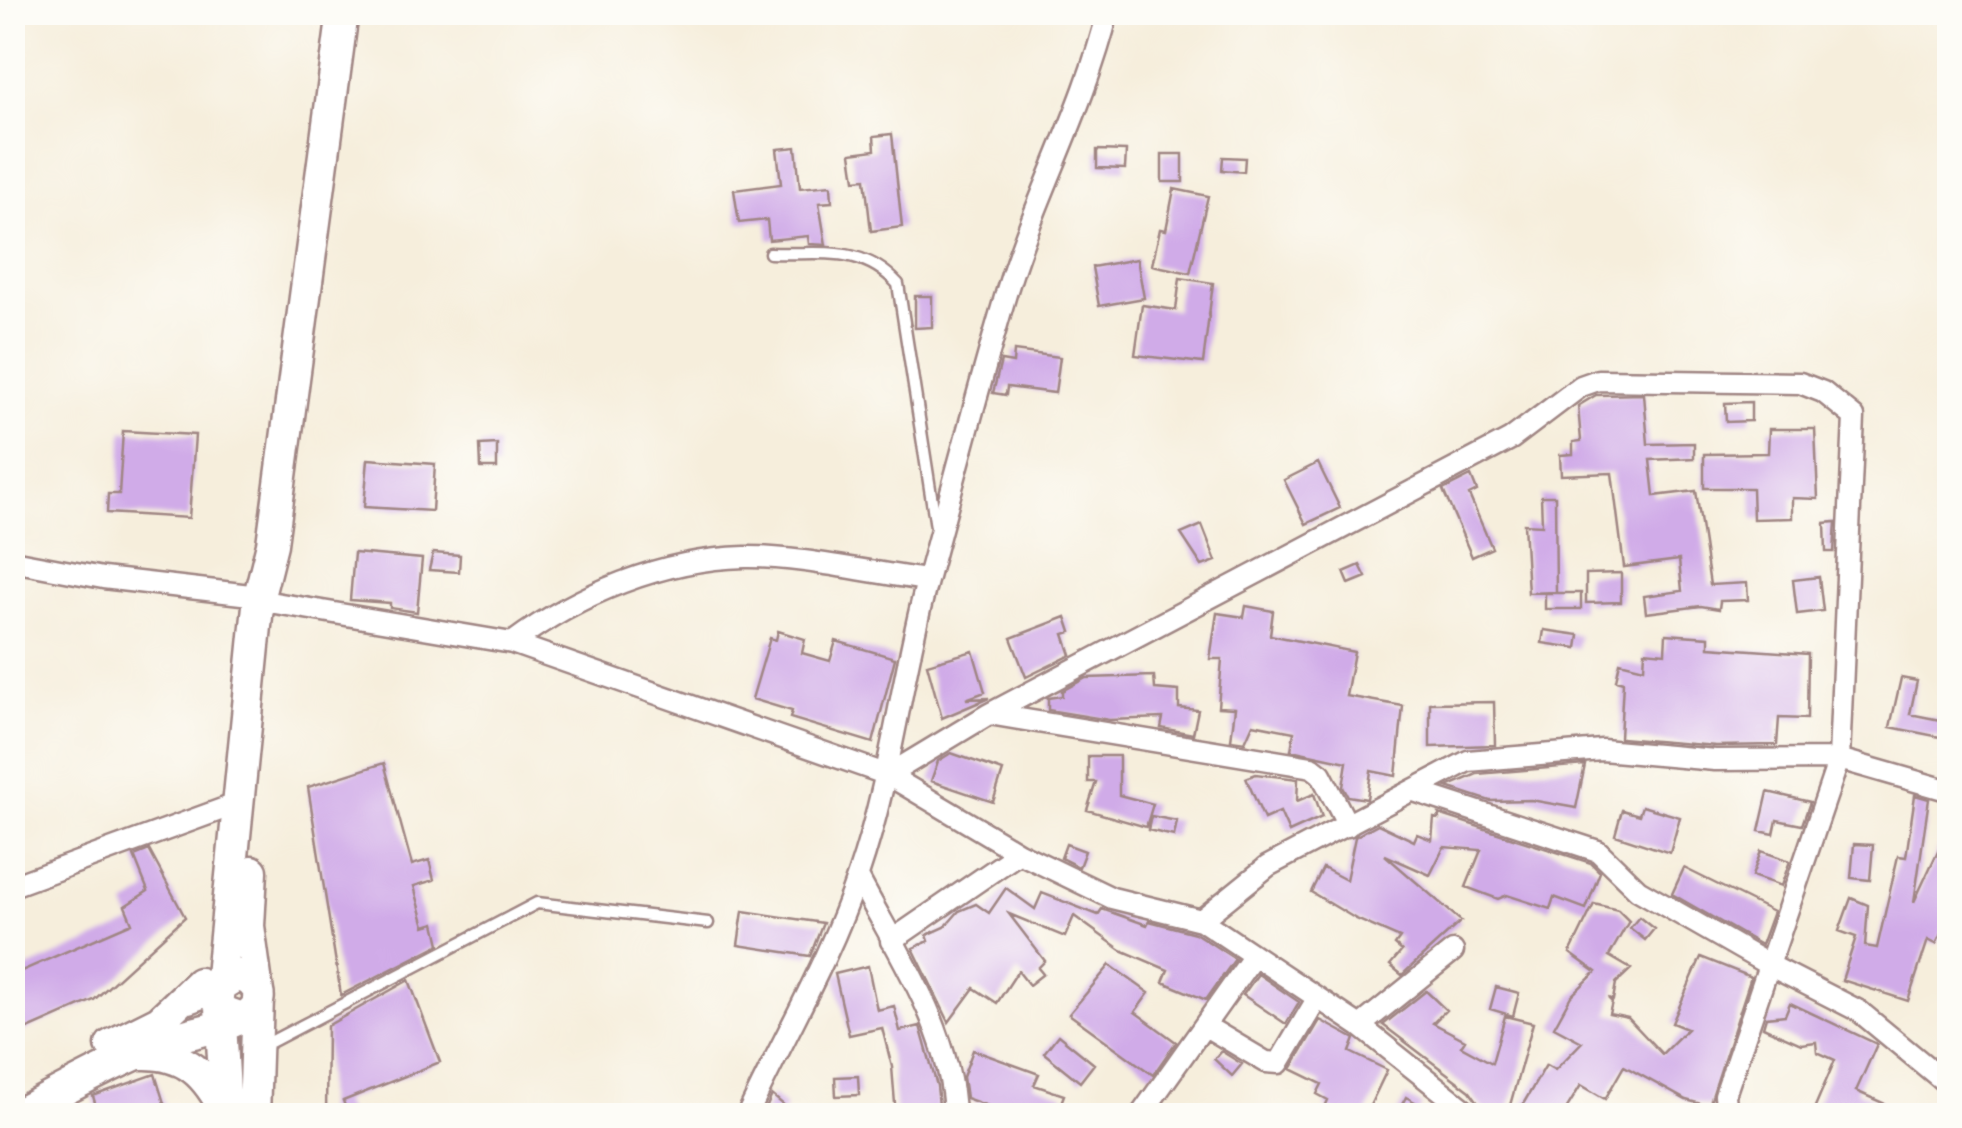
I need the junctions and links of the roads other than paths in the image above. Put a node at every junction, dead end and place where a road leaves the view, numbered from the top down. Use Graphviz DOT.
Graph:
graph roads {
  1 [pos="343,12"];
  2 [pos="1108,12"];
  3 [pos="770,253"];
  4 [pos="940,546"];
  5 [pos="12,561"];
  6 [pos="928,580"];
  7 [pos="266,600"];
  8 [pos="512,644"];
  9 [pos="988,714"];
  10 [pos="1838,759"];
  11 [pos="888,775"];
  12 [pos="1414,791"];
  13 [pos="1950,791"];
  14 [pos="239,803"];
  15 [pos="1348,826"];
  16 [pos="1019,852"];
  17 [pos="858,877"];
  18 [pos="12,886"];
  19 [pos="228,916"];
  20 [pos="1201,920"];
  21 [pos="708,922"];
  22 [pos="891,941"];
  23 [pos="1453,951"];
  24 [pos="1253,957"];
  25 [pos="1768,966"];
  26 [pos="188,998"];
  27 [pos="1317,999"];
  28 [pos="236,1004"];
  29 [pos="1360,1026"];
  30 [pos="1207,1027"];
  31 [pos="255,1050"];
  32 [pos="137,1054"];
  33 [pos="1950,1086"];
  34 [pos="12,1093"];
  35 [pos="235,1115"];
  36 [pos="14,1116"];
  37 [pos="747,1116"];
  38 [pos="954,1116"];
  39 [pos="1140,1116"];
  40 [pos="1473,1116"];
  41 [pos="1728,1116"];
  1 -- 7 [label="main road"];
  2 -- 4 [label="street"];
  3 -- 4 [label="lane"];
  4 -- 6 [label="street"];
  5 -- 7 [label="street"];
  6 -- 8 [label="street"];
  6 -- 11 [label="street"];
  7 -- 8 [label="street"];
  7 -- 14 [label="main road"];
  7 -- 28 [label="main road"];
  8 -- 11 [label="street"];
  9 -- 10 [label="street"];
  9 -- 11 [label="street"];
  9 -- 15 [label="street"];
  10 -- 12 [label="street"];
  10 -- 13 [label="street"];
  10 -- 25 [label="street"];
  11 -- 16 [label="street"];
  11 -- 17 [label="street"];
  12 -- 15 [label="street"];
  12 -- 25 [label="street"];
  14 -- 18 [label="street"];
  14 -- 19 [label="main road"];
  15 -- 20 [label="street"];
  16 -- 20 [label="street"];
  16 -- 22 [label="street"];
  17 -- 22 [label="street"];
  17 -- 37 [label="street"];
  19 -- 26 [label="main road"];
  19 -- 28 [label="main road"];
  20 -- 24 [label="street"];
  21 -- 31 [label="lane"];
  22 -- 38 [label="street"];
  23 -- 29 [label="street"];
  24 -- 27 [label="street"];
  24 -- 30 [label="street"];
  25 -- 33 [label="street"];
  25 -- 41 [label="street"];
  26 -- 28 [label="main road"];
  26 -- 34 [label="main road"];
  27 -- 29 [label="street"];
  27 -- 30 [label="street"];
  28 -- 31 [label="main road"];
  28 -- 32 [label="main road"];
  28 -- 35 [label="main road"];
  29 -- 40 [label="street"];
  30 -- 39 [label="street"];
  31 -- 35 [label="main road"];
  32 -- 35 [label="main road"];
  32 -- 36 [label="main road"];
}
